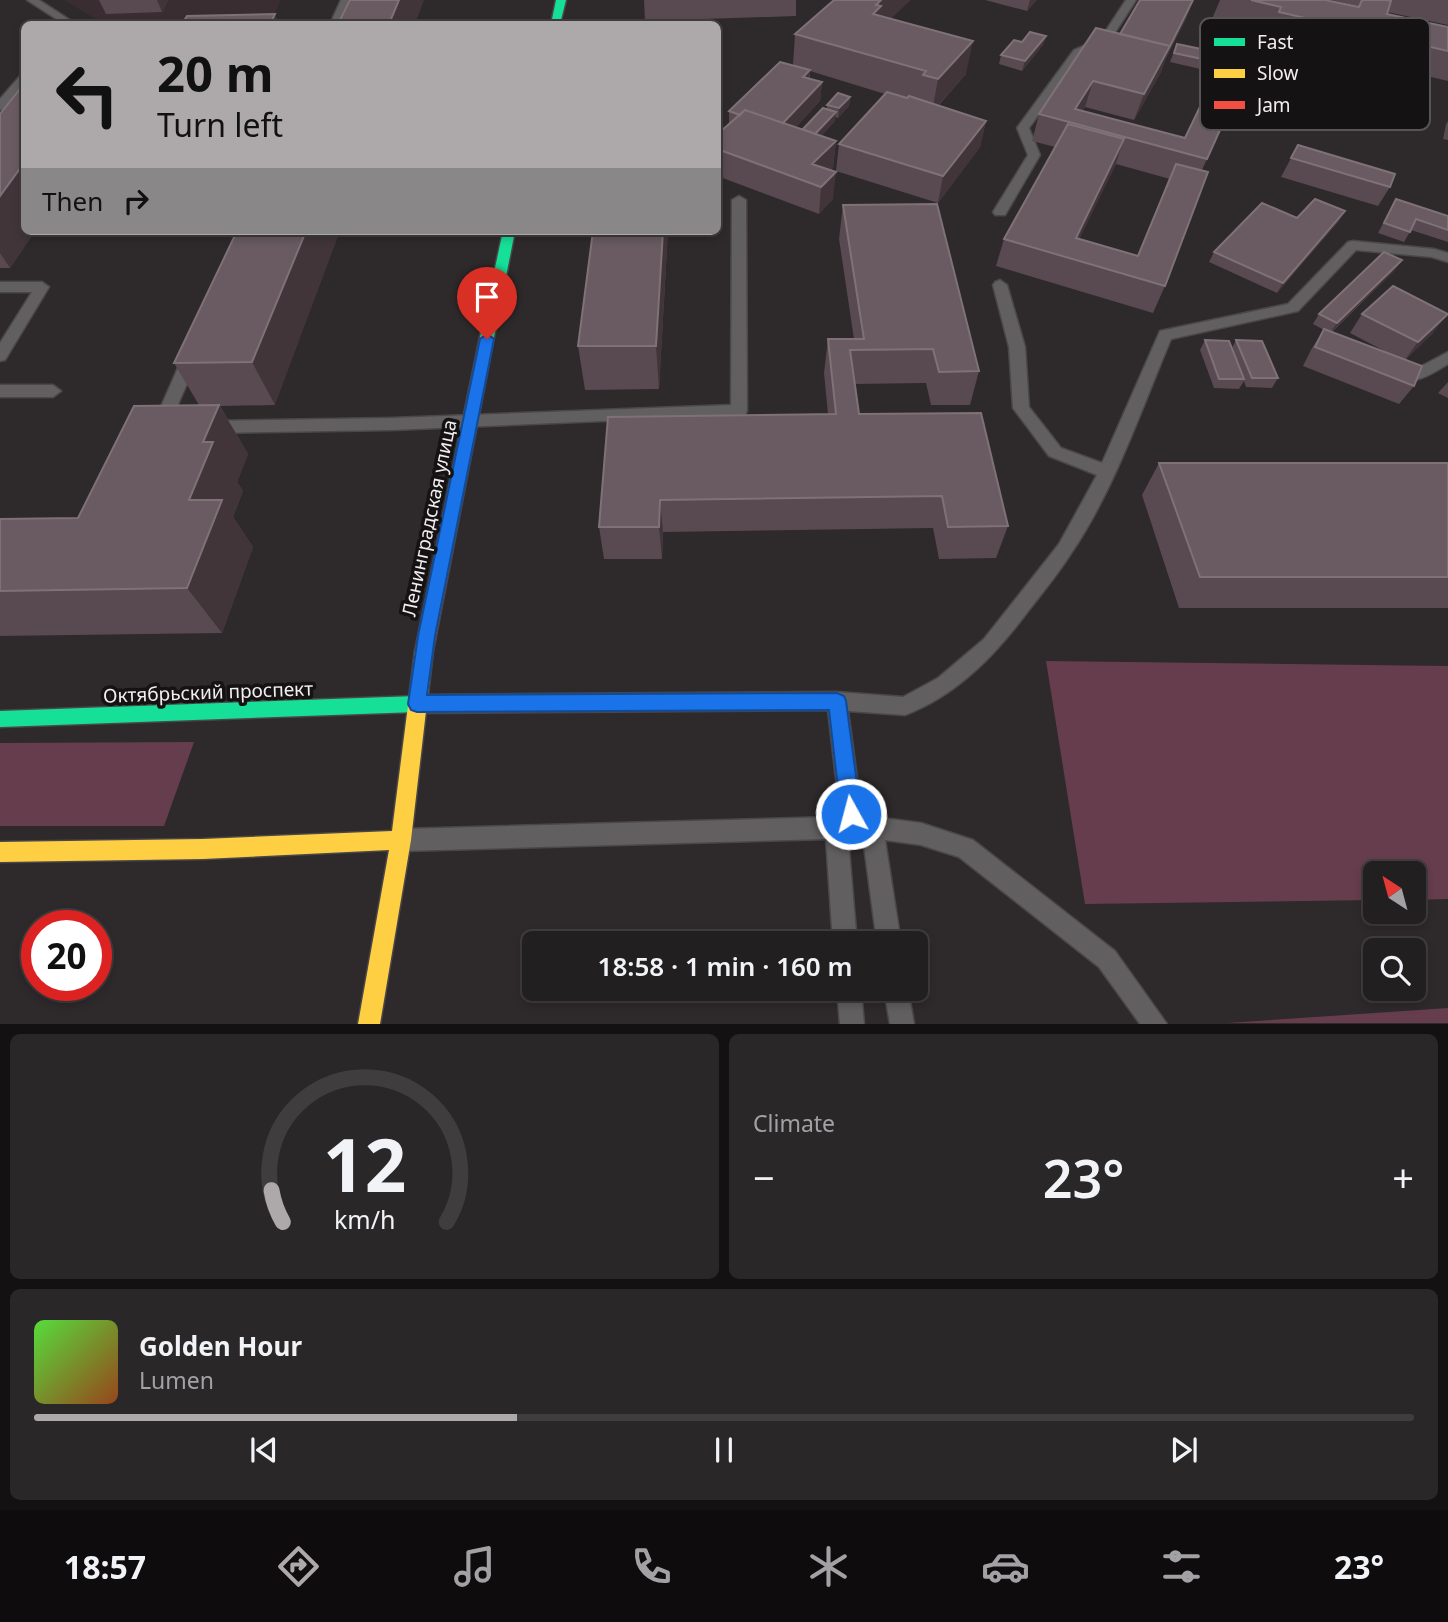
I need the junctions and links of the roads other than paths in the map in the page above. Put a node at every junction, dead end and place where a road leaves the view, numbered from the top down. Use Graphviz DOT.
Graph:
graph roads {
  1 [pos="32,0"];
  2 [pos="346,0"];
  3 [pos="1131,0"];
  4 [pos="565,1"];
  5 [pos="67,21"];
  6 [pos="336,21"];
  7 [pos="556,21"];
  8 [pos="21,82"];
  9 [pos="0,106"];
  10 [pos="739,200"];
  11 [pos="1000,212"];
  12 [pos="508,235"];
  13 [pos="1448,258"];
  14 [pos="1000,285"];
  15 [pos="0,287"];
  16 [pos="197,342"];
  17 [pos="0,355"];
  18 [pos="1448,357"];
  19 [pos="1379,363"];
  20 [pos="0,391"];
  21 [pos="53,391"];
  22 [pos="471,420"];
  23 [pos="1107,472"];
  24 [pos="837,701"];
  25 [pos="417,704"];
  26 [pos="0,719"];
  27 [pos="844,821"];
  28 [pos="872,827"];
  29 [pos="401,840"];
  30 [pos="0,852"];
  31 [pos="845,931"];
  32 [pos="887,931"];
  33 [pos="850,1001"];
  34 [pos="898,1001"];
  35 [pos="369,1024"];
  36 [pos="852,1024"];
  37 [pos="902,1024"];
  38 [pos="1155,1024"];
  1 -- 5 [label="lane"];
  2 -- 6 [label="lane"];
  3 -- 11 [label="lane"];
  4 -- 7 [label="main road"];
  8 -- 9 [label="lane"];
  10 -- 22 [label="lane"];
  12 -- 22 [label="main road, Ленинградская улица"];
  13 -- 23 [label="lane"];
  14 -- 23 [label="lane"];
  15 -- 17 [label="lane"];
  16 -- 22 [label="lane"];
  18 -- 19 [label="lane"];
  20 -- 21 [label="lane"];
  22 -- 25 [label="main road, Ленинградская улица"];
  23 -- 24 [label="lane"];
  24 -- 25 [label="lane"];
  24 -- 27 [label="lane"];
  25 -- 26 [label="main road, Октябрьский проспект"];
  25 -- 29 [label="main road, Ленинградская улица"];
  27 -- 28 [label="lane"];
  27 -- 29 [label="lane"];
  27 -- 31 [label="lane"];
  28 -- 32 [label="lane"];
  28 -- 38 [label="lane"];
  29 -- 30 [label="main road"];
  29 -- 35 [label="main road, Ленинградская улица"];
  33 -- 36 [label="lane"];
  34 -- 37 [label="lane"];
}
